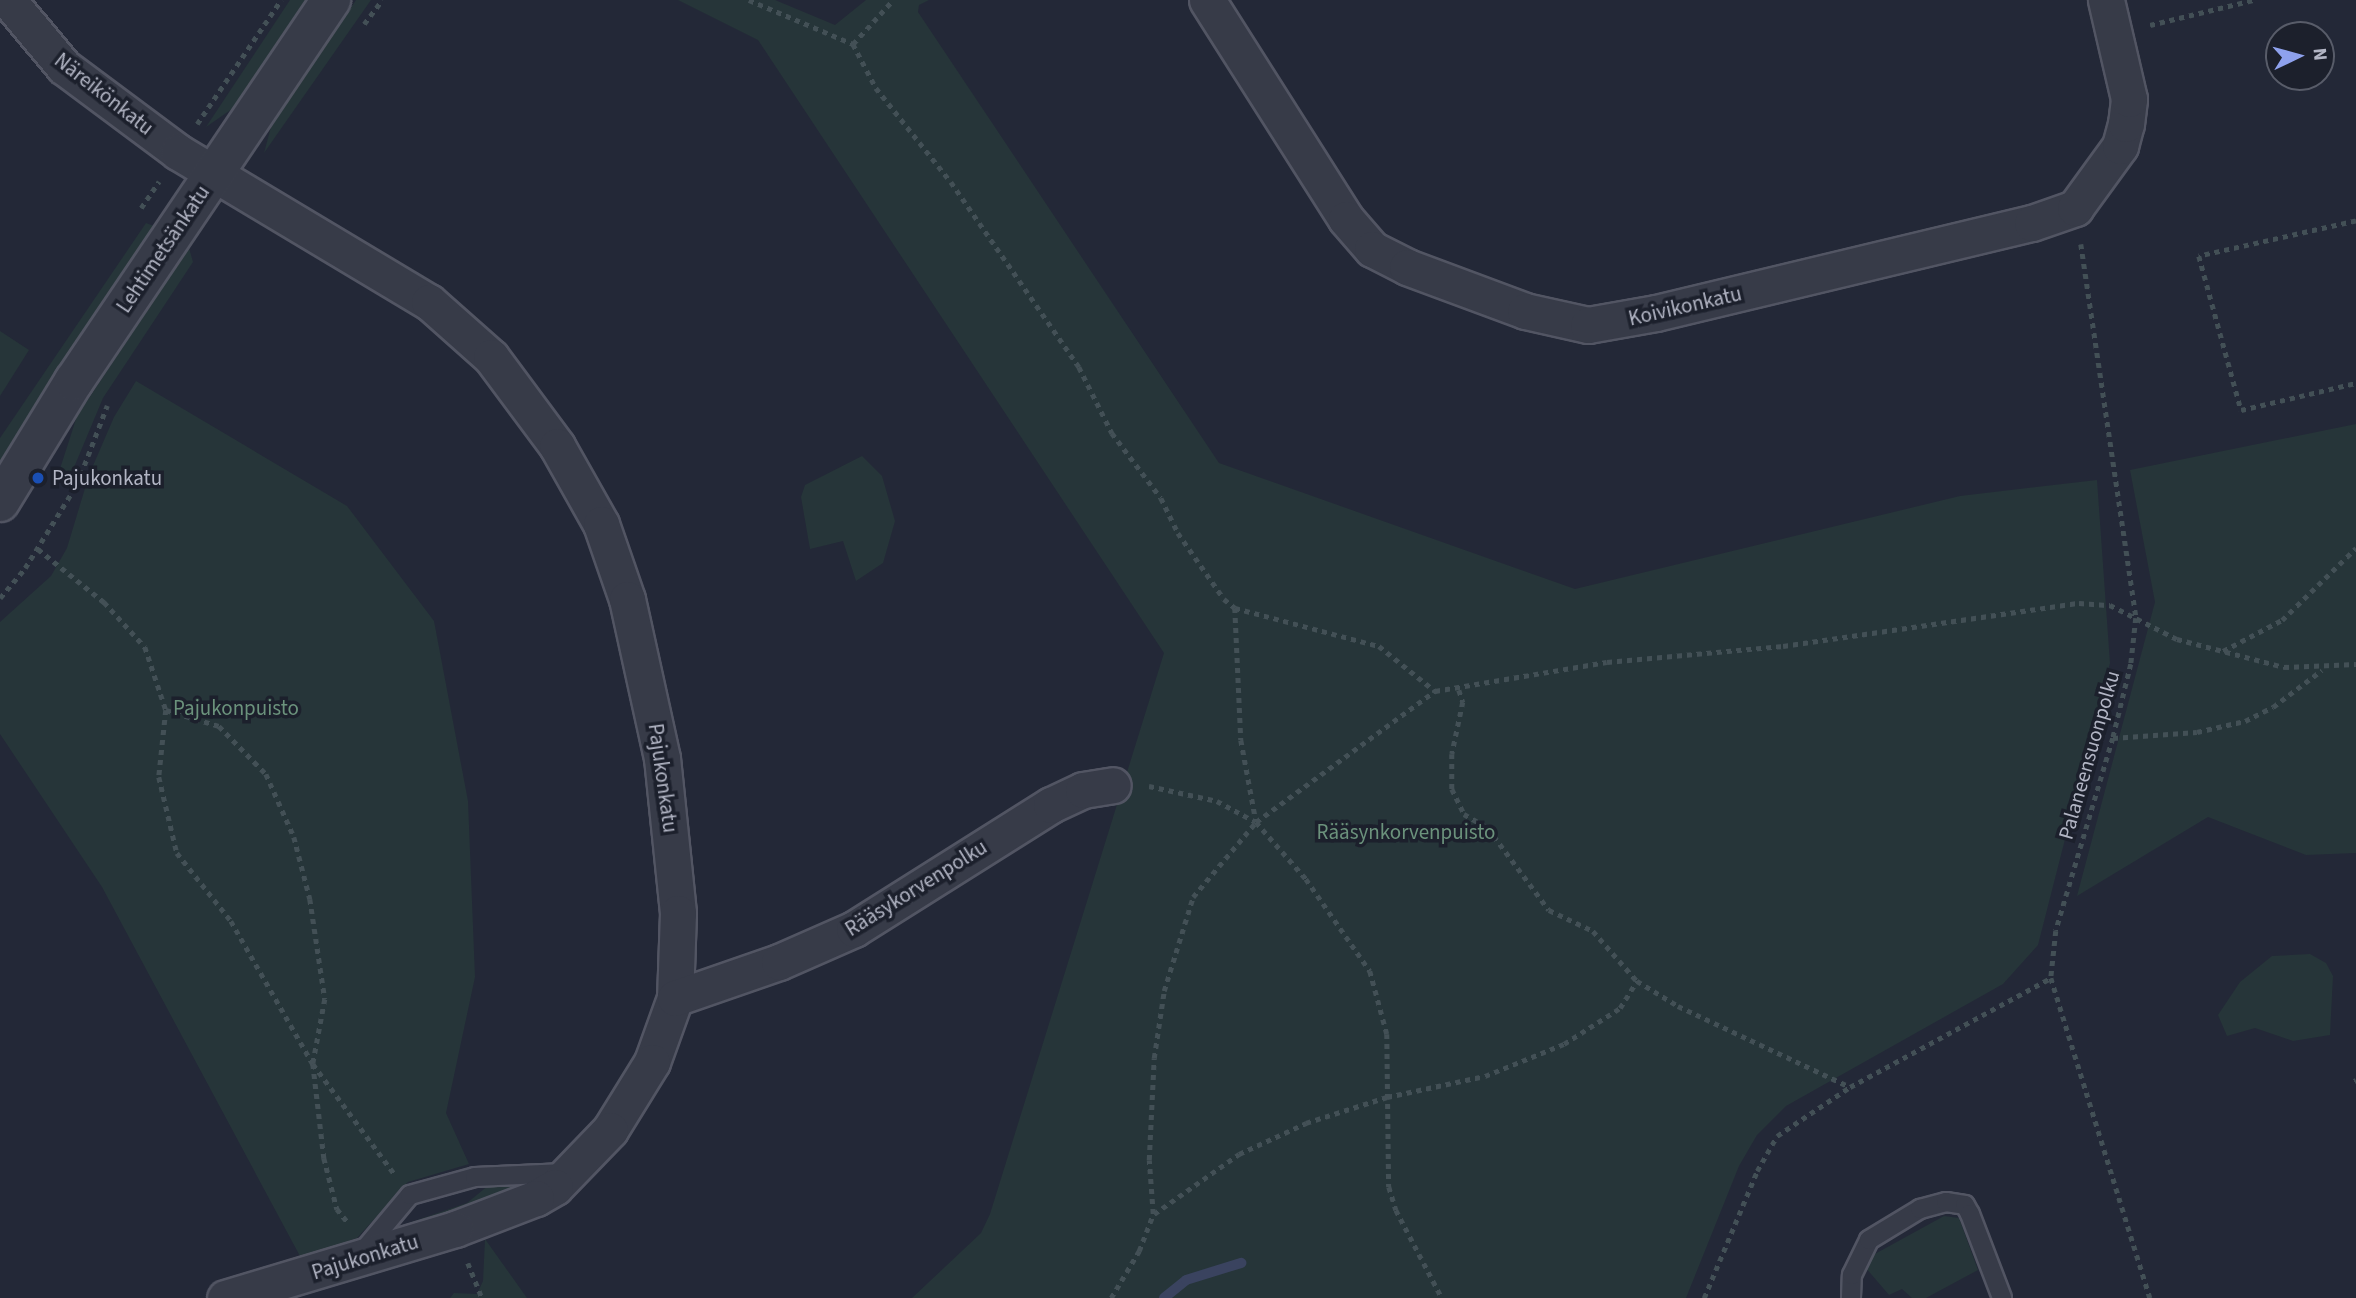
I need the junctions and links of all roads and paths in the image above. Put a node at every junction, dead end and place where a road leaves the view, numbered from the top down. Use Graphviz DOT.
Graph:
graph roads {
  1 [pos="8,0"];
  2 [pos="331,0"];
  3 [pos="382,0"];
  4 [pos="749,0"];
  5 [pos="893,0"];
  6 [pos="1207,0"];
  7 [pos="2106,0"];
  8 [pos="2253,0"];
  9 [pos="2115,34"];
  10 [pos="355,37"];
  11 [pos="853,44"];
  12 [pos="215,172"];
  13 [pos="2076,208"];
  14 [pos="2356,221"];
  15 [pos="2356,383"];
  16 [pos="114,396"];
  17 [pos="0,502"];
  18 [pos="2356,548"];
  19 [pos="38,549"];
  20 [pos="0,598"];
  21 [pos="1235,608"];
  22 [pos="2136,618"];
  23 [pos="2222,652"];
  24 [pos="2356,664"];
  25 [pos="2322,669"];
  26 [pos="1459,690"];
  27 [pos="1436,691"];
  28 [pos="166,710"];
  29 [pos="2113,738"];
  30 [pos="1114,785"];
  31 [pos="1256,822"];
  32 [pos="2051,978"];
  33 [pos="1637,981"];
  34 [pos="675,999"];
  35 [pos="313,1064"];
  36 [pos="1850,1087"];
  37 [pos="1387,1097"];
  38 [pos="569,1173"];
  39 [pos="410,1195"];
  40 [pos="1153,1214"];
  41 [pos="362,1252"];
  42 [pos="225,1298"];
  43 [pos="1111,1298"];
  44 [pos="1442,1298"];
  45 [pos="1704,1298"];
  46 [pos="1851,1298"];
  47 [pos="2002,1298"];
  48 [pos="2150,1298"];
  1 -- 12 [label="street, Näreikönkatu"];
  2 -- 12 [label="street, Lehtimetsänkatu"];
  3 -- 10 [label="path"];
  4 -- 11 [label="path"];
  5 -- 11 [label="path"];
  6 -- 13 [label="street, Koivikonkatu"];
  7 -- 9 [label="street"];
  8 -- 9 [label="path"];
  9 -- 13 [label="street"];
  11 -- 21 [label="path"];
  12 -- 17 [label="street, Lehtimetsänkatu"];
  12 -- 34 [label="street, Pajukonkatu"];
  13 -- 22 [label="path, Palaneensuonpolku"];
  14 -- 15 [label="path"];
  16 -- 19 [label="path"];
  18 -- 23 [label="path"];
  19 -- 20 [label="path"];
  19 -- 28 [label="path"];
  21 -- 27 [label="path"];
  21 -- 31 [label="path"];
  22 -- 23 [label="path"];
  22 -- 26 [label="path"];
  22 -- 29 [label="path, Palaneensuonpolku"];
  23 -- 25 [label="path"];
  24 -- 25 [label="path"];
  25 -- 29 [label="path"];
  26 -- 27 [label="path"];
  26 -- 33 [label="path"];
  27 -- 31 [label="path"];
  28 -- 35 [label="path"];
  28 -- 35 [label="path"];
  29 -- 32 [label="path, Palaneensuonpolku"];
  30 -- 31 [label="path"];
  30 -- 34 [label="street, Rääsykorvenpolku"];
  31 -- 37 [label="path"];
  31 -- 40 [label="path"];
  32 -- 36 [label="path"];
  32 -- 48 [label="path, Palaneensuonpolku"];
  33 -- 36 [label="path"];
  33 -- 37 [label="path"];
  34 -- 38 [label="street, Pajukonkatu"];
  35 -- 39 [label="path"];
  35 -- 41 [label="path"];
  36 -- 45 [label="path"];
  37 -- 40 [label="path"];
  37 -- 44 [label="path"];
  38 -- 39 [label="lane"];
  38 -- 41 [label="street, Pajukonkatu"];
  39 -- 41 [label="lane"];
  40 -- 43 [label="path"];
  41 -- 42 [label="street, Pajukonkatu"];
  46 -- 47 [label="lane"];
}
